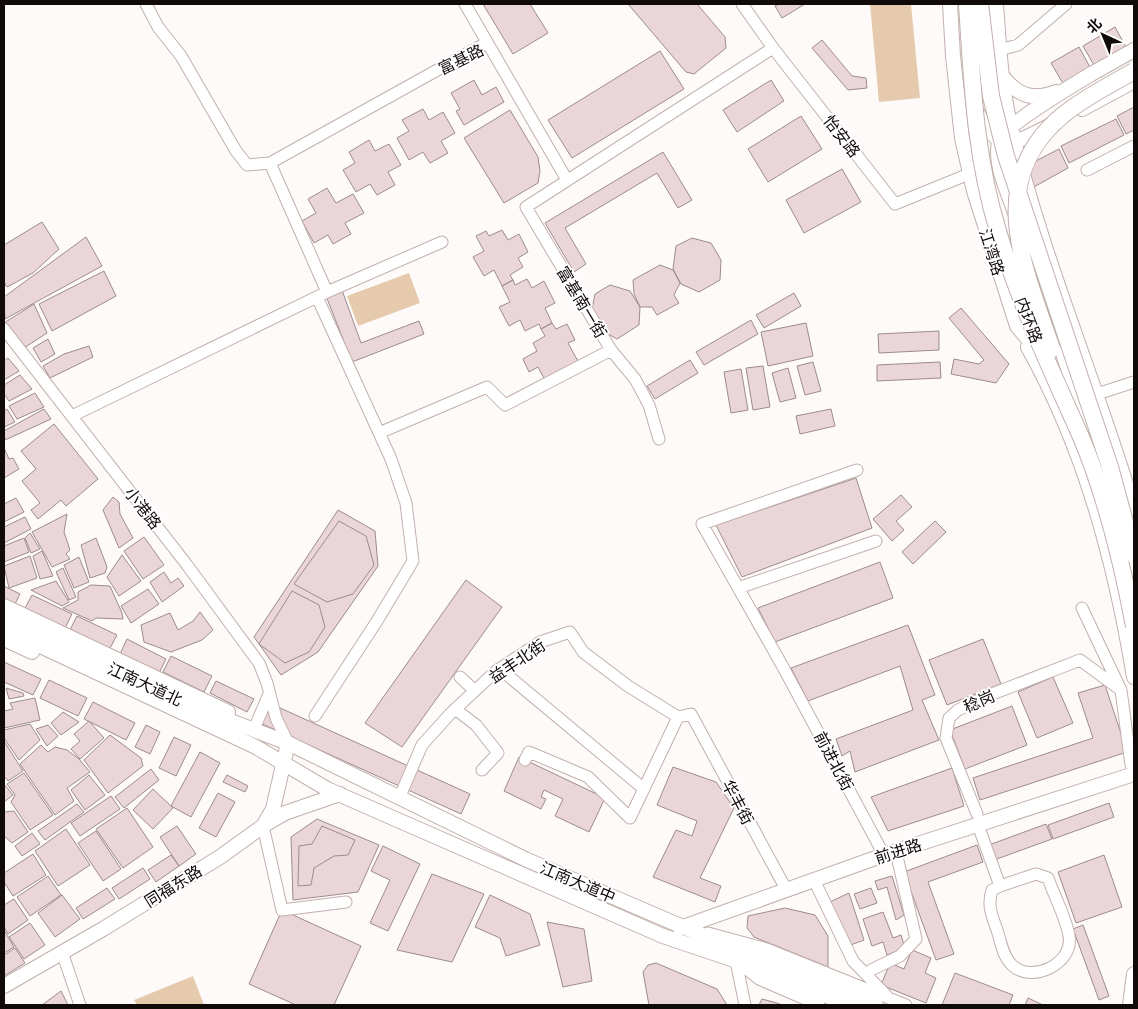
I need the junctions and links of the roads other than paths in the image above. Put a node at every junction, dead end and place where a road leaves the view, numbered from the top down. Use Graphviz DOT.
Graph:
graph roads {
  1 [pos="146,4"];
  2 [pos="465,4"];
  3 [pos="742,4"];
  4 [pos="950,4"];
  5 [pos="967,4"];
  6 [pos="980,4"];
  7 [pos="996,4"];
  8 [pos="1066,4"];
  9 [pos="997,23"];
  10 [pos="952,34"];
  11 [pos="486,43"];
  12 [pos="773,48"];
  13 [pos="999,50"];
  14 [pos="1134,50"];
  15 [pos="953,56"];
  16 [pos="1134,71"];
  17 [pos="1092,74"];
  18 [pos="1003,77"];
  19 [pos="1134,82"];
  20 [pos="1041,106"];
  21 [pos="1069,116"];
  22 [pos="1010,126"];
  23 [pos="1048,127"];
  24 [pos="999,141"];
  25 [pos="1015,143"];
  26 [pos="1134,146"];
  27 [pos="270,163"];
  28 [pos="1087,170"];
  29 [pos="970,174"];
  30 [pos="567,180"];
  31 [pos="1029,196"];
  32 [pos="442,242"];
  33 [pos="322,294"];
  34 [pos="1017,326"];
  35 [pos="4,329"];
  36 [pos="611,350"];
  37 [pos="1134,382"];
  38 [pos="1097,394"];
  39 [pos="1079,402"];
  40 [pos="72,416"];
  41 [pos="379,433"];
  42 [pos="1081,438"];
  43 [pos="659,439"];
  44 [pos="857,470"];
  45 [pos="1134,510"];
  46 [pos="876,541"];
  47 [pos="1134,555"];
  48 [pos="738,588"];
  49 [pos="1134,590"];
  50 [pos="4,606"];
  51 [pos="1082,608"];
  52 [pos="4,618"];
  53 [pos="1134,626"];
  54 [pos="4,629"];
  55 [pos="4,639"];
  56 [pos="500,669"];
  57 [pos="460,677"];
  58 [pos="1134,677"];
  59 [pos="1120,690"];
  60 [pos="475,691"];
  61 [pos="269,694"];
  62 [pos="455,709"];
  63 [pos="315,716"];
  64 [pos="678,717"];
  65 [pos="254,729"];
  66 [pos="288,743"];
  67 [pos="525,760"];
  68 [pos="284,763"];
  69 [pos="1134,767"];
  70 [pos="482,770"];
  71 [pos="1134,774"];
  72 [pos="644,789"];
  73 [pos="340,794"];
  74 [pos="400,796"];
  75 [pos="978,820"];
  76 [pos="263,826"];
  77 [pos="890,853"];
  78 [pos="814,880"];
  79 [pos="1000,886"];
  80 [pos="786,890"];
  81 [pos="346,902"];
  82 [pos="683,927"];
  83 [pos="663,936"];
  84 [pos="62,952"];
  85 [pos="736,961"];
  86 [pos="871,970"];
  87 [pos="1134,974"];
  88 [pos="4,986"];
  89 [pos="890,998"];
  90 [pos="80,1005"];
  91 [pos="745,1005"];
  92 [pos="819,1005"];
  93 [pos="849,1005"];
  94 [pos="876,1005"];
  95 [pos="906,1005"];
  96 [pos="1130,1005"];
  1 -- 27 [label="street"];
  2 -- 11 [label="street"];
  3 -- 12 [label="street, 怡安路"];
  4 -- 10 [label="main road, 江湾路"];
  5 -- 42 [label="highway, 内环路, bridge"];
  6 -- 47 [label="highway, 内环路, bridge"];
  7 -- 9 [label="main road"];
  8 -- 13 [label="street"];
  9 -- 10 [label="main road"];
  9 -- 13 [label="main road"];
  10 -- 15 [label="main road, 江湾路"];
  11 -- 27 [label="street, 富基路"];
  11 -- 30 [label="street, 富基路"];
  12 -- 29 [label="street, 怡安路"];
  12 -- 30 [label="street"];
  13 -- 15 [label="main road"];
  13 -- 18 [label="main road"];
  14 -- 17 [label="main road"];
  15 -- 24 [label="main road"];
  15 -- 29 [label="main road, 江湾路"];
  16 -- 42 [label="highway, bridge"];
  17 -- 18 [label="main road"];
  17 -- 20 [label="main road"];
  18 -- 22 [label="main road"];
  19 -- 21 [label="main road"];
  20 -- 22 [label="main road"];
  20 -- 23 [label="main road"];
  21 -- 23 [label="main road"];
  21 -- 31 [label="main road"];
  22 -- 24 [label="main road"];
  22 -- 25 [label="main road"];
  23 -- 25 [label="main road"];
  24 -- 25 [label="main road"];
  24 -- 39 [label="main road"];
  25 -- 31 [label="main road"];
  26 -- 28 [label="street"];
  27 -- 33 [label="street"];
  29 -- 34 [label="main road, 江湾路"];
  30 -- 36 [label="street, 富基南一街"];
  31 -- 38 [label="main road"];
  32 -- 33 [label="street"];
  33 -- 40 [label="street"];
  33 -- 41 [label="street"];
  34 -- 39 [label="main road, 江湾路"];
  34 -- 58 [label="main road"];
  35 -- 40 [label="street, 小港路"];
  36 -- 41 [label="street"];
  36 -- 43 [label="street, 富基南一街"];
  37 -- 38 [label="street"];
  38 -- 45 [label="main road"];
  39 -- 49 [label="main road, 江湾路"];
  40 -- 61 [label="street, 小港路"];
  41 -- 63 [label="street"];
  42 -- 53 [label="highway, 内环路, bridge"];
  44 -- 48 [label="street, 前进北街"];
  46 -- 48 [label="street"];
  48 -- 77 [label="street, 前进北街"];
  50 -- 65 [label="main road"];
  51 -- 59 [label="street"];
  52 -- 65 [label="main road, 江南大道北"];
  54 -- 68 [label="main road, 江南大道北"];
  55 -- 68 [label="main road"];
  56 -- 60 [label="street, 益丰北街"];
  56 -- 64 [label="street, 益丰北街"];
  56 -- 72 [label="street"];
  57 -- 60 [label="street"];
  59 -- 69 [label="street"];
  59 -- 75 [label="street, 稔岗"];
  60 -- 62 [label="street, 益丰北街"];
  61 -- 65 [label="street"];
  61 -- 66 [label="street, 小港路"];
  62 -- 70 [label="street"];
  62 -- 74 [label="street, 益丰北街"];
  64 -- 72 [label="street"];
  64 -- 80 [label="street, 华丰街"];
  65 -- 66 [label="main road, 江南大道北"];
  66 -- 68 [label="main road, 同福东路"];
  66 -- 74 [label="main road, 江南大道中"];
  67 -- 72 [label="street"];
  68 -- 73 [label="main road, 江南大道中"];
  68 -- 76 [label="main road, 同福东路"];
  71 -- 75 [label="main road, 前进路"];
  73 -- 76 [label="main road"];
  73 -- 83 [label="main road, 江南大道中"];
  74 -- 82 [label="main road, 江南大道中"];
  75 -- 77 [label="main road, 前进路"];
  75 -- 79 [label="street"];
  76 -- 81 [label="street"];
  76 -- 84 [label="main road, 同福东路"];
  77 -- 78 [label="main road, 前进路"];
  77 -- 86 [label="street, 前进北街"];
  78 -- 80 [label="main road, 前进路"];
  78 -- 89 [label="street"];
  79 -- 79 [label="street"];
  80 -- 82 [label="main road, 前进路"];
  82 -- 83 [label="main road, 前进路"];
  82 -- 89 [label="street"];
  82 -- 94 [label="main road, 江南大道中"];
  83 -- 85 [label="main road, 江南大道中"];
  84 -- 88 [label="main road, 同福东路"];
  84 -- 90 [label="street"];
  85 -- 91 [label="street"];
  85 -- 92 [label="street"];
  85 -- 93 [label="main road, 江南大道中"];
  87 -- 96 [label="main road"];
  89 -- 95 [label="street"];
}
